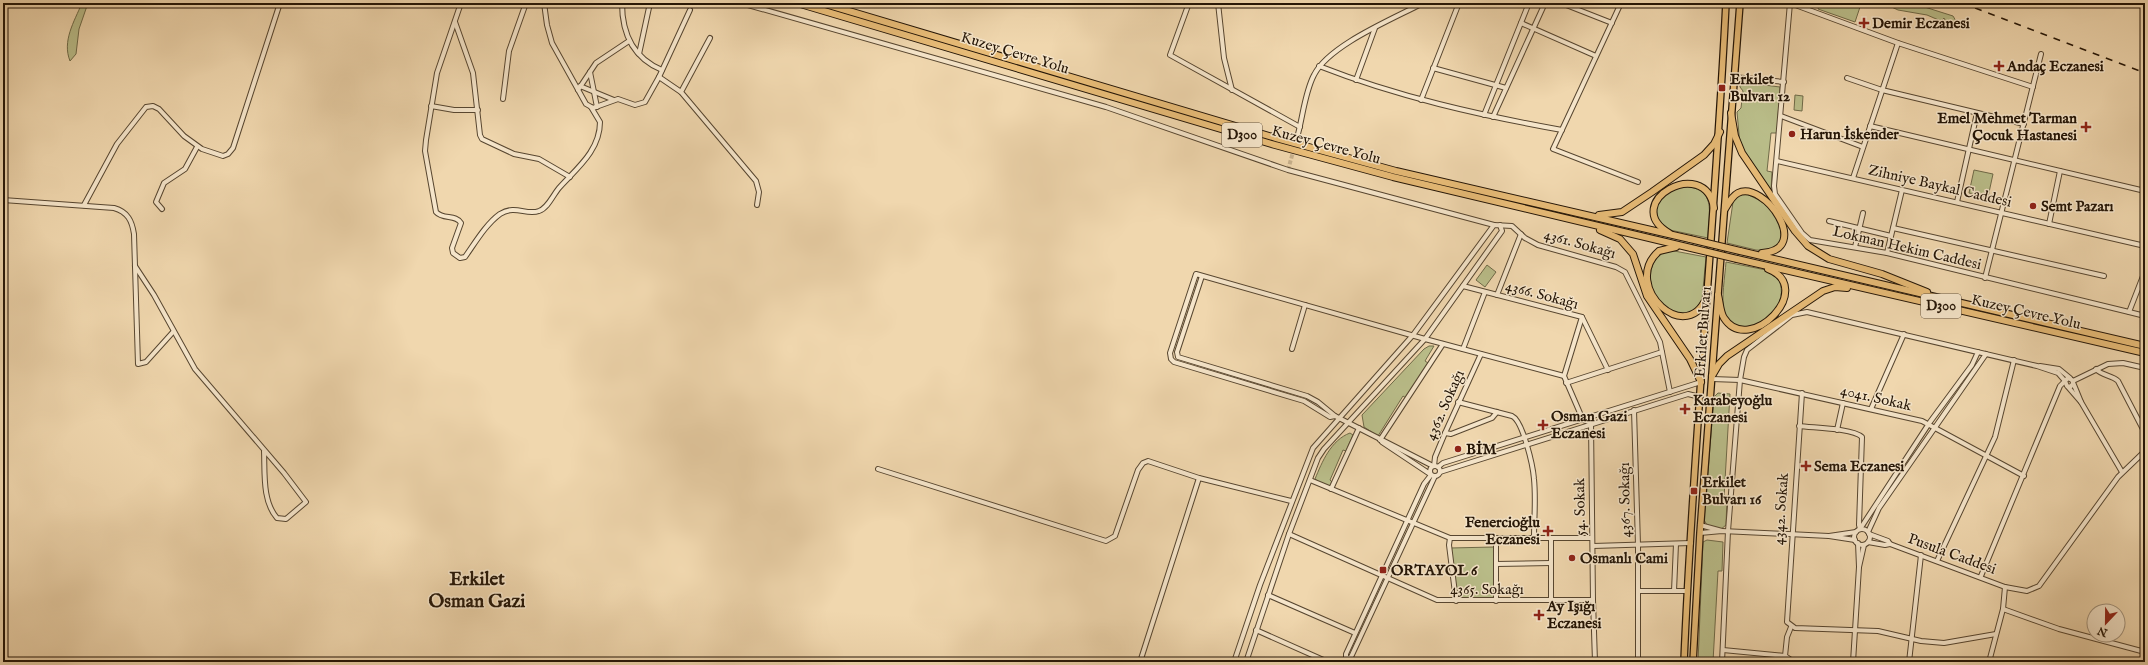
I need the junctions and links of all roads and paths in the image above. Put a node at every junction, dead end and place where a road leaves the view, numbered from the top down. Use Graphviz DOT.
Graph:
graph roads {
  1 [pos="280,3"];
  2 [pos="461,3"];
  3 [pos="526,3"];
  4 [pos="544,3"];
  5 [pos="622,3"];
  6 [pos="650,3"];
  7 [pos="741,3"];
  8 [pos="797,3"];
  9 [pos="822,3"];
  10 [pos="1189,3"];
  11 [pos="1218,3"];
  12 [pos="1423,3"];
  13 [pos="1458,3"];
  14 [pos="1529,3"];
  15 [pos="1545,3"];
  16 [pos="1561,3"];
  17 [pos="1621,3"];
  18 [pos="1726,3"];
  19 [pos="1740,3"];
  20 [pos="1790,3"];
  21 [pos="690,10"];
  22 [pos="455,22"];
  23 [pos="1521,23"];
  24 [pos="1612,23"];
  25 [pos="1375,28"];
  26 [pos="1533,28"];
  27 [pos="710,38"];
  28 [pos="629,41"];
  29 [pos="1898,43"];
  30 [pos="639,54"];
  31 [pos="2041,54"];
  32 [pos="1596,56"];
  33 [pos="1319,66"];
  34 [pos="1433,68"];
  35 [pos="662,70"];
  36 [pos="590,72"];
  37 [pos="659,77"];
  38 [pos="1734,77"];
  39 [pos="1847,78"];
  40 [pos="1356,80"];
  41 [pos="1784,82"];
  42 [pos="1496,86"];
  43 [pos="2033,87"];
  44 [pos="579,88"];
  45 [pos="1506,88"];
  46 [pos="1232,90"];
  47 [pos="1882,90"];
  48 [pos="594,92"];
  49 [pos="681,92"];
  50 [pos="503,99"];
  51 [pos="614,100"];
  52 [pos="1421,100"];
  53 [pos="431,106"];
  54 [pos="591,107"];
  55 [pos="597,107"];
  56 [pos="478,110"];
  57 [pos="1731,113"];
  58 [pos="1977,113"];
  59 [pos="1484,116"];
  60 [pos="1781,116"];
  61 [pos="1493,117"];
  62 [pos="2024,124"];
  63 [pos="1870,126"];
  64 [pos="1300,128"];
  65 [pos="1562,130"];
  66 [pos="1720,132"];
  67 [pos="1298,134"];
  68 [pos="197,147"];
  69 [pos="1864,147"];
  70 [pos="1969,150"];
  71 [pos="2013,160"];
  72 [pos="1777,161"];
  73 [pos="2060,171"];
  74 [pos="570,177"];
  75 [pos="1853,178"];
  76 [pos="1638,182"];
  77 [pos="1902,190"];
  78 [pos="2145,191"];
  79 [pos="3,200"];
  80 [pos="1957,202"];
  81 [pos="84,206"];
  82 [pos="757,206"];
  83 [pos="1714,208"];
  84 [pos="162,209"];
  85 [pos="1725,209"];
  86 [pos="2001,212"];
  87 [pos="1864,213"];
  88 [pos="1591,216"];
  89 [pos="1576,221"];
  90 [pos="1829,221"];
  91 [pos="2049,224"];
  92 [pos="1494,225"];
  93 [pos="1500,225"];
  94 [pos="1893,228"];
  95 [pos="1860,229"];
  96 [pos="1521,234"];
  97 [pos="1674,235"];
  98 [pos="1892,236"];
  99 [pos="2145,246"];
  100 [pos="1856,247"];
  101 [pos="1691,248"];
  102 [pos="1993,251"];
  103 [pos="1887,253"];
  104 [pos="1754,254"];
  105 [pos="1750,262"];
  106 [pos="136,266"];
  107 [pos="2145,272"];
  108 [pos="1202,276"];
  109 [pos="2104,276"];
  110 [pos="1985,278"];
  111 [pos="1463,286"];
  112 [pos="1485,292"];
  113 [pos="1708,293"];
  114 [pos="1497,295"];
  115 [pos="1718,295"];
  116 [pos="1906,298"];
  117 [pos="1940,298"];
  118 [pos="1304,305"];
  119 [pos="2129,312"];
  120 [pos="2145,316"];
  121 [pos="1582,318"];
  122 [pos="173,332"];
  123 [pos="1904,334"];
  124 [pos="1413,335"];
  125 [pos="1426,339"];
  126 [pos="1443,344"];
  127 [pos="2145,346"];
  128 [pos="1292,349"];
  129 [pos="1464,349"];
  130 [pos="1662,352"];
  131 [pos="1978,352"];
  132 [pos="2145,353"];
  133 [pos="1481,354"];
  134 [pos="1986,354"];
  135 [pos="1177,355"];
  136 [pos="1171,359"];
  137 [pos="2014,360"];
  138 [pos="2037,366"];
  139 [pos="2145,368"];
  140 [pos="2096,369"];
  141 [pos="1608,370"];
  142 [pos="1564,376"];
  143 [pos="1712,378"];
  144 [pos="1740,380"];
  145 [pos="2072,381"];
  146 [pos="1701,382"];
  147 [pos="1566,383"];
  148 [pos="2066,384"];
  149 [pos="1670,392"];
  150 [pos="1802,393"];
  151 [pos="1700,397"];
  152 [pos="1458,402"];
  153 [pos="2081,402"];
  154 [pos="1844,403"];
  155 [pos="1872,409"];
  156 [pos="1634,410"];
  157 [pos="1497,412"];
  158 [pos="1337,417"];
  159 [pos="1583,420"];
  160 [pos="1348,423"];
  161 [pos="1591,423"];
  162 [pos="1928,425"];
  163 [pos="1799,426"];
  164 [pos="1360,428"];
  165 [pos="1935,429"];
  166 [pos="1838,430"];
  167 [pos="1445,433"];
  168 [pos="2145,433"];
  169 [pos="1524,437"];
  170 [pos="1380,440"];
  171 [pos="1526,443"];
  172 [pos="264,451"];
  173 [pos="2145,451"];
  174 [pos="1986,456"];
  175 [pos="1436,468"];
  176 [pos="878,469"];
  177 [pos="2122,472"];
  178 [pos="1432,475"];
  179 [pos="2024,476"];
  180 [pos="1199,478"];
  181 [pos="1310,480"];
  182 [pos="1331,489"];
  183 [pos="1291,501"];
  184 [pos="1406,522"];
  185 [pos="1412,524"];
  186 [pos="1700,525"];
  187 [pos="1858,530"];
  188 [pos="1722,531"];
  189 [pos="1728,531"];
  190 [pos="1700,533"];
  191 [pos="1869,533"];
  192 [pos="1289,534"];
  193 [pos="1791,534"];
  194 [pos="1829,536"];
  195 [pos="1450,538"];
  196 [pos="1534,538"];
  197 [pos="1550,538"];
  198 [pos="1592,538"];
  199 [pos="1496,539"];
  200 [pos="1856,542"];
  201 [pos="1691,543"];
  202 [pos="1866,543"];
  203 [pos="1676,544"];
  204 [pos="1890,544"];
  205 [pos="1638,545"];
  206 [pos="1593,546"];
  207 [pos="1921,555"];
  208 [pos="1937,561"];
  209 [pos="1551,563"];
  210 [pos="1496,564"];
  211 [pos="1859,567"];
  212 [pos="1381,575"];
  213 [pos="1981,576"];
  214 [pos="1387,578"];
  215 [pos="2006,586"];
  216 [pos="1638,591"];
  217 [pos="1674,591"];
  218 [pos="1688,591"];
  219 [pos="1268,594"];
  220 [pos="1551,600"];
  221 [pos="1592,600"];
  222 [pos="1456,601"];
  223 [pos="1496,601"];
  224 [pos="2003,609"];
  225 [pos="1790,626"];
  226 [pos="1256,630"];
  227 [pos="1855,630"];
  228 [pos="1356,633"];
  229 [pos="1996,634"];
  230 [pos="1911,639"];
  231 [pos="1723,650"];
  232 [pos="2145,652"];
  233 [pos="1785,656"];
  234 [pos="1347,660"];
  235 [pos="1140,662"];
  236 [pos="1234,662"];
  237 [pos="1246,662"];
  238 [pos="1328,662"];
  239 [pos="1595,662"];
  240 [pos="1638,662"];
  241 [pos="1684,662"];
  242 [pos="1693,662"];
  243 [pos="1722,662"];
  244 [pos="1812,662"];
  245 [pos="1853,662"];
  246 [pos="1909,662"];
  247 [pos="1989,662"];
  1 -- 68 [label="street"];
  2 -- 22 [label="street"];
  3 -- 50 [label="street"];
  4 -- 44 [label="street"];
  5 -- 28 [label="street"];
  6 -- 30 [label="street"];
  7 -- 92 [label="street, 4361. Sokağı"];
  8 -- 89 [label="highway, Kuzey Çevre Yolu / D300"];
  9 -- 88 [label="highway, Kuzey Çevre Yolu / D300"];
  10 -- 46 [label="street"];
  11 -- 46 [label="street"];
  12 -- 25 [label="street"];
  13 -- 34 [label="street"];
  14 -- 23 [label="street"];
  15 -- 26 [label="street"];
  16 -- 24 [label="street"];
  17 -- 24 [label="street"];
  18 -- 66 [label="main road, Erkilet Bulvarı"];
  19 -- 38 [label="main road, Erkilet Bulvarı"];
  20 -- 29 [label="street"];
  20 -- 41 [label="street, Lokman Hekim Caddesi"];
  21 -- 35 [label="street"];
  22 -- 53 [label="street"];
  22 -- 56 [label="street"];
  23 -- 26 [label="street"];
  23 -- 42 [label="street"];
  24 -- 32 [label="street"];
  25 -- 33 [label="street"];
  25 -- 40 [label="street"];
  26 -- 32 [label="street"];
  26 -- 45 [label="street"];
  27 -- 49 [label="street"];
  28 -- 30 [label="street"];
  28 -- 36 [label="street"];
  29 -- 43 [label="street"];
  29 -- 47 [label="street"];
  30 -- 35 [label="street"];
  31 -- 43 [label="street"];
  32 -- 65 [label="street"];
  33 -- 40 [label="street"];
  33 -- 64 [label="street"];
  34 -- 42 [label="street"];
  34 -- 52 [label="street"];
  35 -- 37 [label="street"];
  36 -- 44 [label="street"];
  36 -- 48 [label="street"];
  37 -- 49 [label="street"];
  37 -- 51 [label="street"];
  38 -- 41 [label="street"];
  38 -- 57 [label="main road, Erkilet Bulvarı"];
  39 -- 47 [label="street"];
  40 -- 52 [label="street"];
  41 -- 60 [label="street, Lokman Hekim Caddesi"];
  42 -- 45 [label="street"];
  42 -- 59 [label="street"];
  43 -- 62 [label="street"];
  44 -- 48 [label="street"];
  44 -- 54 [label="street"];
  45 -- 61 [label="street"];
  46 -- 64 [label="street"];
  47 -- 58 [label="street"];
  47 -- 63 [label="street"];
  48 -- 51 [label="street"];
  48 -- 55 [label="street"];
  49 -- 82 [label="street"];
  51 -- 55 [label="street"];
  52 -- 59 [label="street"];
  53 -- 56 [label="street"];
  53 -- 74 [label="street"];
  54 -- 55 [label="street"];
  54 -- 74 [label="street"];
  56 -- 74 [label="street"];
  57 -- 85 [label="main road, Erkilet Bulvarı"];
  57 -- 117 [label="highway"];
  58 -- 62 [label="street"];
  58 -- 70 [label="street"];
  59 -- 61 [label="street"];
  60 -- 69 [label="street"];
  60 -- 72 [label="street, Lokman Hekim Caddesi"];
  61 -- 65 [label="street"];
  62 -- 71 [label="street"];
  63 -- 69 [label="street"];
  63 -- 70 [label="street"];
  64 -- 67 [label="street"];
  65 -- 76 [label="street"];
  66 -- 83 [label="main road, Erkilet Bulvarı"];
  66 -- 88 [label="highway"];
  68 -- 81 [label="street"];
  68 -- 84 [label="street"];
  69 -- 75 [label="street"];
  70 -- 71 [label="street"];
  70 -- 80 [label="street"];
  71 -- 73 [label="street"];
  71 -- 86 [label="street"];
  72 -- 75 [label="street, Zihniye Baykal Caddesi"];
  72 -- 100 [label="street, Lokman Hekim Caddesi"];
  73 -- 78 [label="street"];
  73 -- 91 [label="street"];
  75 -- 77 [label="street, Zihniye Baykal Caddesi"];
  77 -- 80 [label="street, Zihniye Baykal Caddesi"];
  77 -- 94 [label="street"];
  79 -- 81 [label="street"];
  80 -- 86 [label="street, Zihniye Baykal Caddesi"];
  81 -- 106 [label="street"];
  83 -- 97 [label="highway"];
  83 -- 113 [label="main road, Erkilet Bulvarı"];
  85 -- 104 [label="highway"];
  85 -- 115 [label="main road, Erkilet Bulvarı"];
  86 -- 91 [label="street, Zihniye Baykal Caddesi"];
  86 -- 102 [label="street"];
  87 -- 95 [label="street"];
  88 -- 97 [label="highway, Kuzey Çevre Yolu / D300"];
  89 -- 101 [label="highway, Kuzey Çevre Yolu / D300"];
  89 -- 146 [label="highway"];
  90 -- 95 [label="street"];
  91 -- 99 [label="street, Zihniye Baykal Caddesi"];
  92 -- 93 [label="street, 4361. Sokağı"];
  92 -- 124 [label="street"];
  93 -- 96 [label="street, 4361. Sokağı"];
  93 -- 111 [label="street"];
  94 -- 98 [label="street"];
  94 -- 102 [label="street"];
  95 -- 98 [label="street"];
  95 -- 100 [label="street"];
  96 -- 114 [label="street"];
  96 -- 130 [label="street, 4361. Sokağı"];
  97 -- 104 [label="highway, Kuzey Çevre Yolu / D300, bridge"];
  98 -- 103 [label="street"];
  100 -- 103 [label="street, Lokman Hekim Caddesi"];
  101 -- 105 [label="highway, Kuzey Çevre Yolu / D300, bridge"];
  101 -- 113 [label="highway"];
  102 -- 109 [label="street"];
  102 -- 110 [label="street"];
  103 -- 110 [label="street, Lokman Hekim Caddesi"];
  104 -- 117 [label="highway, Kuzey Çevre Yolu / D300"];
  105 -- 115 [label="highway"];
  105 -- 116 [label="highway, Kuzey Çevre Yolu / D300"];
  106 -- 122 [label="street"];
  106 -- 122 [label="street"];
  107 -- 119 [label="street"];
  108 -- 118 [label="street"];
  108 -- 135 [label="street"];
  108 -- 136 [label="street"];
  110 -- 119 [label="street, Lokman Hekim Caddesi"];
  111 -- 112 [label="street, 4366. Sokağı"];
  111 -- 125 [label="street"];
  112 -- 114 [label="street, 4366. Sokağı"];
  112 -- 129 [label="street"];
  113 -- 146 [label="main road, Erkilet Bulvarı"];
  114 -- 121 [label="street, 4366. Sokağı"];
  115 -- 143 [label="main road, Erkilet Bulvarı"];
  116 -- 132 [label="highway, Kuzey Çevre Yolu / D300"];
  116 -- 143 [label="highway"];
  117 -- 127 [label="highway, Kuzey Çevre Yolu / D300"];
  118 -- 124 [label="street"];
  118 -- 128 [label="street"];
  119 -- 120 [label="street, Lokman Hekim Caddesi"];
  121 -- 141 [label="street, 4366. Sokağı"];
  121 -- 142 [label="street"];
  122 -- 172 [label="street"];
  123 -- 131 [label="street"];
  123 -- 144 [label="street"];
  123 -- 155 [label="street"];
  124 -- 125 [label="street"];
  124 -- 158 [label="street"];
  125 -- 126 [label="street"];
  125 -- 160 [label="street"];
  126 -- 129 [label="street"];
  126 -- 170 [label="street"];
  129 -- 133 [label="street"];
  130 -- 141 [label="street"];
  130 -- 149 [label="street, 4361. Sokağı"];
  131 -- 134 [label="street"];
  131 -- 162 [label="street"];
  133 -- 142 [label="street"];
  133 -- 152 [label="street, 4362. Sokağı"];
  134 -- 137 [label="street"];
  134 -- 165 [label="street"];
  135 -- 136 [label="street"];
  135 -- 158 [label="street"];
  136 -- 158 [label="street"];
  137 -- 138 [label="street"];
  137 -- 174 [label="street"];
  138 -- 145 [label="street"];
  138 -- 148 [label="street"];
  139 -- 140 [label="street"];
  140 -- 145 [label="street"];
  140 -- 168 [label="street"];
  141 -- 147 [label="street"];
  142 -- 147 [label="street"];
  143 -- 144 [label="street, 4041. Sokak"];
  143 -- 186 [label="main road, Erkilet Bulvarı"];
  144 -- 150 [label="street, 4041. Sokak"];
  144 -- 189 [label="street"];
  145 -- 148 [label="street"];
  145 -- 148 [label="street"];
  145 -- 153 [label="street"];
  146 -- 149 [label="street"];
  146 -- 151 [label="main road, Erkilet Bulvarı"];
  147 -- 159 [label="street"];
  148 -- 153 [label="street"];
  148 -- 179 [label="street"];
  149 -- 159 [label="street"];
  150 -- 154 [label="street, 4041. Sokak"];
  150 -- 163 [label="street, 4342. Sokak"];
  151 -- 156 [label="street"];
  151 -- 201 [label="main road, Erkilet Bulvarı"];
  152 -- 157 [label="street"];
  152 -- 167 [label="street, 4362. Sokağı"];
  153 -- 177 [label="street"];
  154 -- 155 [label="street, 4041. Sokak"];
  154 -- 166 [label="street"];
  155 -- 162 [label="street, 4041. Sokak"];
  156 -- 161 [label="street"];
  156 -- 205 [label="street, 4367. Sokağı"];
  157 -- 167 [label="street"];
  157 -- 169 [label="street"];
  158 -- 160 [label="street"];
  158 -- 183 [label="street"];
  159 -- 161 [label="street"];
  159 -- 169 [label="street"];
  160 -- 164 [label="street"];
  160 -- 181 [label="street"];
  161 -- 171 [label="street"];
  161 -- 198 [label="street, 54. Sokak"];
  162 -- 165 [label="street, 4041. Sokak"];
  162 -- 187 [label="street"];
  163 -- 166 [label="street"];
  163 -- 193 [label="street, 4342. Sokak"];
  164 -- 170 [label="street"];
  164 -- 182 [label="street"];
  165 -- 174 [label="street, 4041. Sokak"];
  165 -- 191 [label="street"];
  166 -- 187 [label="street"];
  167 -- 175 [label="street, 4362. Sokağı"];
  169 -- 171 [label="street"];
  169 -- 175 [label="street"];
  170 -- 175 [label="street"];
  170 -- 178 [label="street"];
  171 -- 175 [label="street"];
  171 -- 196 [label="street"];
  172 -- 172 [label="street"];
  173 -- 177 [label="street, Pusula Caddesi"];
  174 -- 179 [label="street, 4041. Sokak"];
  174 -- 208 [label="street"];
  175 -- 178 [label="street"];
  175 -- 178 [label="street, 4362. Sokağı"];
  176 -- 180 [label="street"];
  177 -- 215 [label="street, Pusula Caddesi"];
  178 -- 184 [label="street"];
  178 -- 185 [label="street"];
  179 -- 213 [label="street"];
  180 -- 183 [label="street"];
  180 -- 235 [label="street"];
  181 -- 182 [label="street"];
  181 -- 192 [label="street"];
  182 -- 184 [label="street"];
  183 -- 236 [label="street"];
  184 -- 185 [label="street"];
  184 -- 212 [label="street"];
  185 -- 195 [label="street"];
  185 -- 214 [label="street"];
  186 -- 188 [label="street"];
  186 -- 190 [label="main road, Erkilet Bulvarı"];
  187 -- 191 [label="street, Pusula Caddesi"];
  187 -- 194 [label="street"];
  187 -- 200 [label="street"];
  188 -- 189 [label="street"];
  188 -- 190 [label="street"];
  189 -- 193 [label="street"];
  189 -- 231 [label="street"];
  190 -- 242 [label="main road, Erkilet Bulvarı"];
  191 -- 202 [label="street"];
  191 -- 204 [label="street, Pusula Caddesi"];
  192 -- 212 [label="street, 4365. Sokağı"];
  192 -- 219 [label="street"];
  193 -- 194 [label="street"];
  193 -- 225 [label="street, 4342. Sokak"];
  194 -- 200 [label="street"];
  195 -- 199 [label="street"];
  195 -- 222 [label="street"];
  196 -- 197 [label="street"];
  196 -- 199 [label="street"];
  197 -- 198 [label="street"];
  197 -- 209 [label="street"];
  198 -- 206 [label="street, 54. Sokak"];
  199 -- 210 [label="street"];
  200 -- 202 [label="street, Pusula Caddesi"];
  200 -- 211 [label="street"];
  201 -- 203 [label="street"];
  201 -- 218 [label="main road, Erkilet Bulvarı"];
  202 -- 204 [label="street, Pusula Caddesi"];
  202 -- 211 [label="street"];
  203 -- 205 [label="street"];
  203 -- 217 [label="street"];
  204 -- 207 [label="street, Pusula Caddesi"];
  205 -- 206 [label="street"];
  205 -- 216 [label="street, 4367. Sokağı"];
  206 -- 221 [label="street, 54. Sokak"];
  207 -- 208 [label="street, Pusula Caddesi"];
  207 -- 230 [label="street"];
  208 -- 213 [label="street, Pusula Caddesi"];
  209 -- 210 [label="street"];
  209 -- 220 [label="street"];
  210 -- 223 [label="street"];
  211 -- 227 [label="street"];
  212 -- 214 [label="street, 4365. Sokağı"];
  212 -- 228 [label="street"];
  213 -- 215 [label="street, Pusula Caddesi"];
  214 -- 222 [label="street, 4365. Sokağı"];
  214 -- 234 [label="street"];
  215 -- 224 [label="street"];
  216 -- 217 [label="street"];
  216 -- 240 [label="street, 4367. Sokağı"];
  217 -- 218 [label="street"];
  218 -- 241 [label="main road, Erkilet Bulvarı"];
  219 -- 226 [label="street"];
  219 -- 228 [label="street"];
  220 -- 221 [label="street, 4365. Sokağı"];
  220 -- 223 [label="street, 4365. Sokağı"];
  221 -- 239 [label="street, 54. Sokak"];
  222 -- 223 [label="street, 4365. Sokağı"];
  224 -- 229 [label="street"];
  224 -- 232 [label="street"];
  225 -- 227 [label="street"];
  225 -- 233 [label="street, 4342. Sokak"];
  226 -- 237 [label="street"];
  226 -- 238 [label="street"];
  227 -- 230 [label="street"];
  227 -- 245 [label="street"];
  228 -- 234 [label="street"];
  229 -- 230 [label="street"];
  229 -- 247 [label="street"];
  230 -- 246 [label="street"];
  231 -- 233 [label="street"];
  231 -- 243 [label="street"];
  233 -- 244 [label="street"];
}
